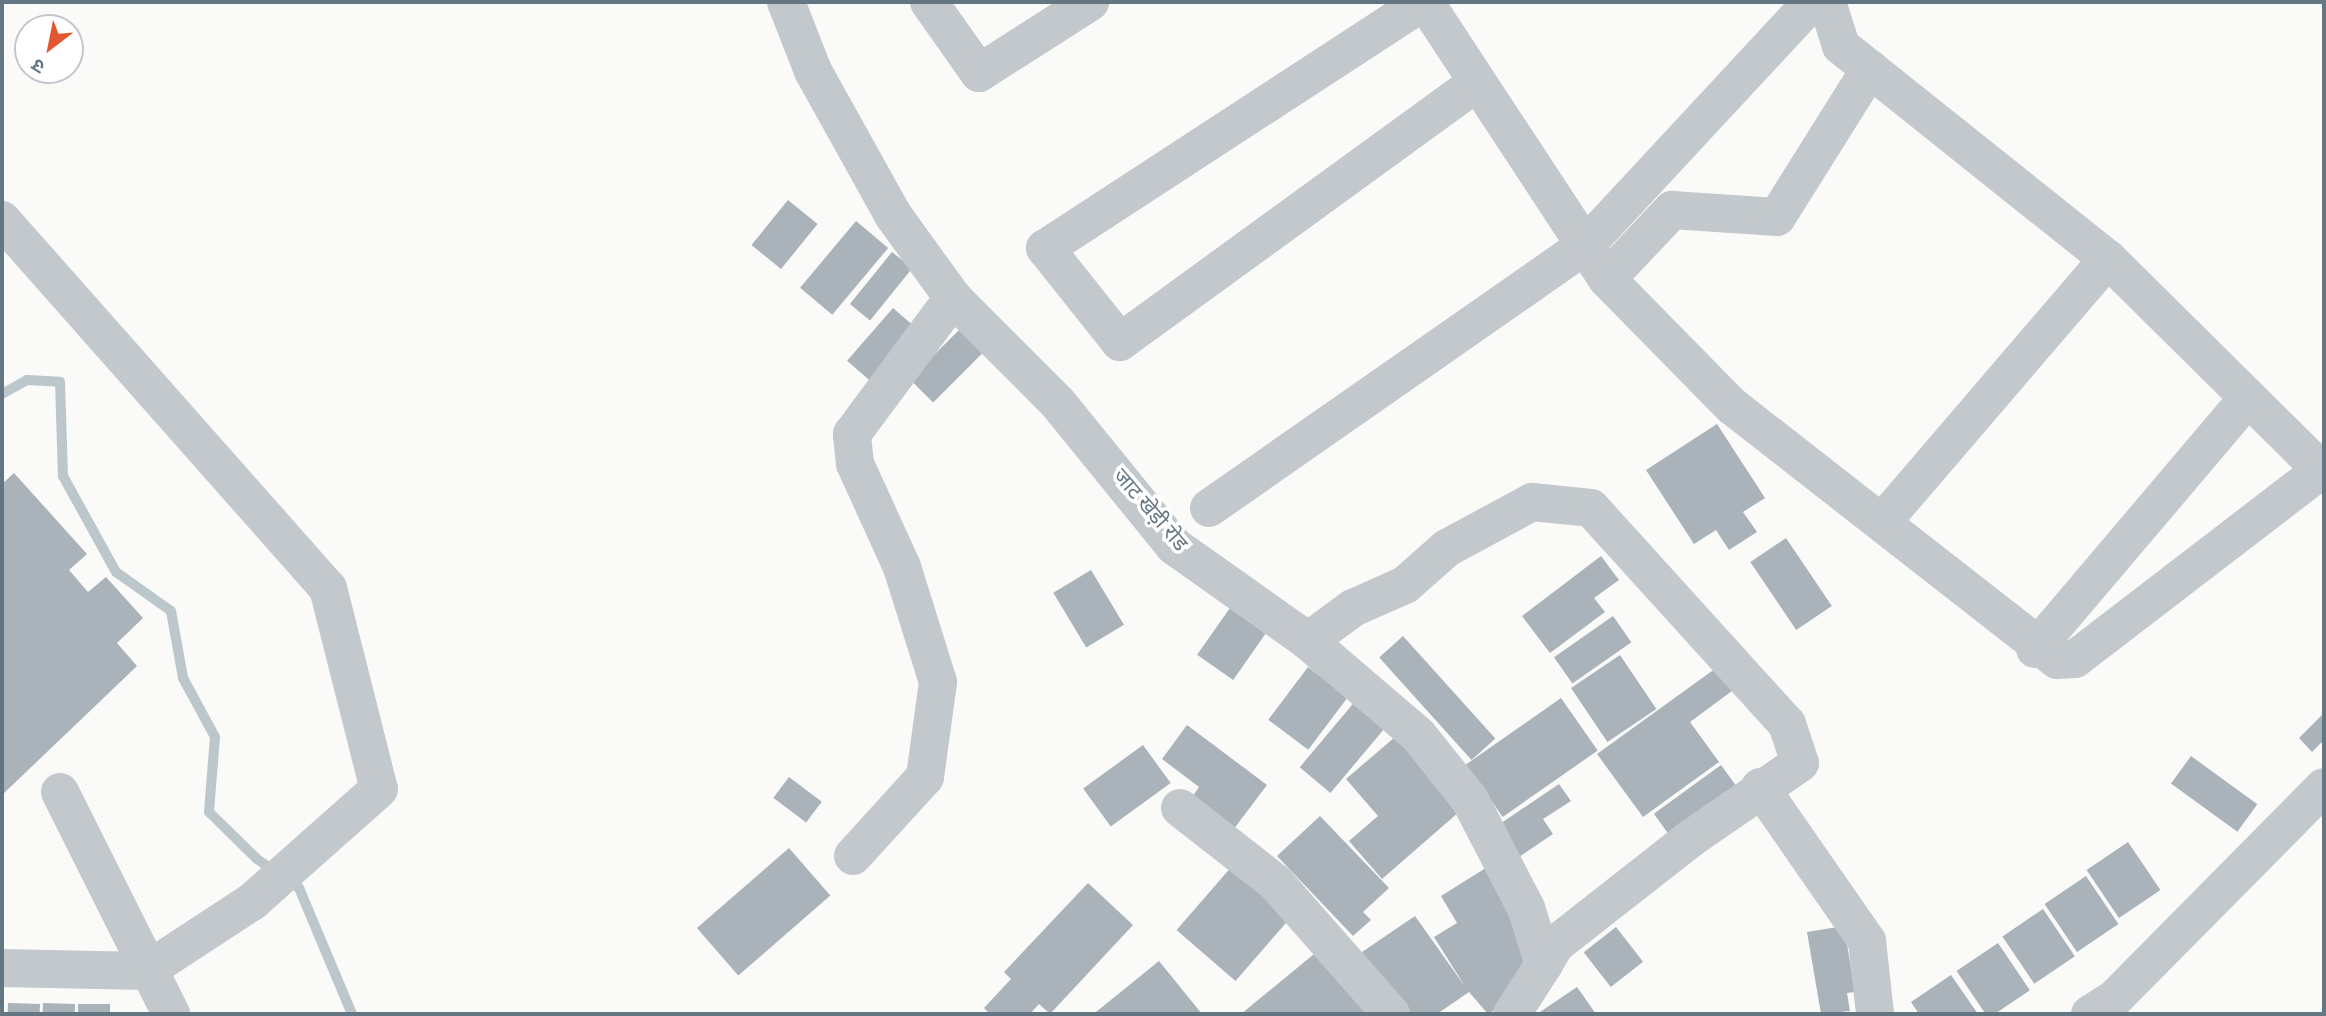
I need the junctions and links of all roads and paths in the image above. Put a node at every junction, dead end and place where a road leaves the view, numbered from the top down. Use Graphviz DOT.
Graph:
graph roads {
  1 [pos="786,2"];
  2 [pos="929,2"];
  3 [pos="1090,2"];
  4 [pos="1424,2"];
  5 [pos="1812,2"];
  6 [pos="1827,2"];
  7 [pos="1870,69"];
  8 [pos="1478,82"];
  9 [pos="2,220"];
  10 [pos="1585,246"];
  11 [pos="2108,259"];
  12 [pos="1606,279"];
  13 [pos="953,298"];
  14 [pos="2248,398"];
  15 [pos="2323,472"];
  16 [pos="1209,509"];
  17 [pos="1884,520"];
  18 [pos="1308,641"];
  19 [pos="2035,649"];
  20 [pos="2324,787"];
  21 [pos="1760,788"];
  22 [pos="60,792"];
  23 [pos="1180,808"];
  24 [pos="853,856"];
  25 [pos="1544,964"];
  26 [pos="2,968"];
  27 [pos="146,971"];
  28 [pos="171,1014"];
  29 [pos="1391,1014"];
  30 [pos="1512,1014"];
  31 [pos="1875,1014"];
  32 [pos="2091,1014"];
  1 -- 13 [label="street, जाट खेड़ी रोड"];
  2 -- 3 [label="street"];
  4 -- 8 [label="street"];
  4 -- 8 [label="street"];
  5 -- 10 [label="street"];
  6 -- 7 [label="street"];
  7 -- 11 [label="street"];
  7 -- 12 [label="street"];
  8 -- 10 [label="street"];
  9 -- 27 [label="street"];
  10 -- 12 [label="street"];
  10 -- 16 [label="street"];
  11 -- 14 [label="street"];
  11 -- 17 [label="street"];
  12 -- 17 [label="street"];
  13 -- 18 [label="street, जाट खेड़ी रोड"];
  13 -- 24 [label="street"];
  14 -- 15 [label="street"];
  14 -- 19 [label="street"];
  15 -- 19 [label="street"];
  17 -- 19 [label="street"];
  18 -- 21 [label="street"];
  18 -- 25 [label="street, जाट खेड़ी रोड"];
  20 -- 32 [label="street"];
  21 -- 25 [label="street"];
  21 -- 31 [label="street"];
  22 -- 27 [label="street"];
  23 -- 29 [label="street"];
  25 -- 30 [label="street"];
  26 -- 27 [label="street"];
  27 -- 28 [label="street"];
}
